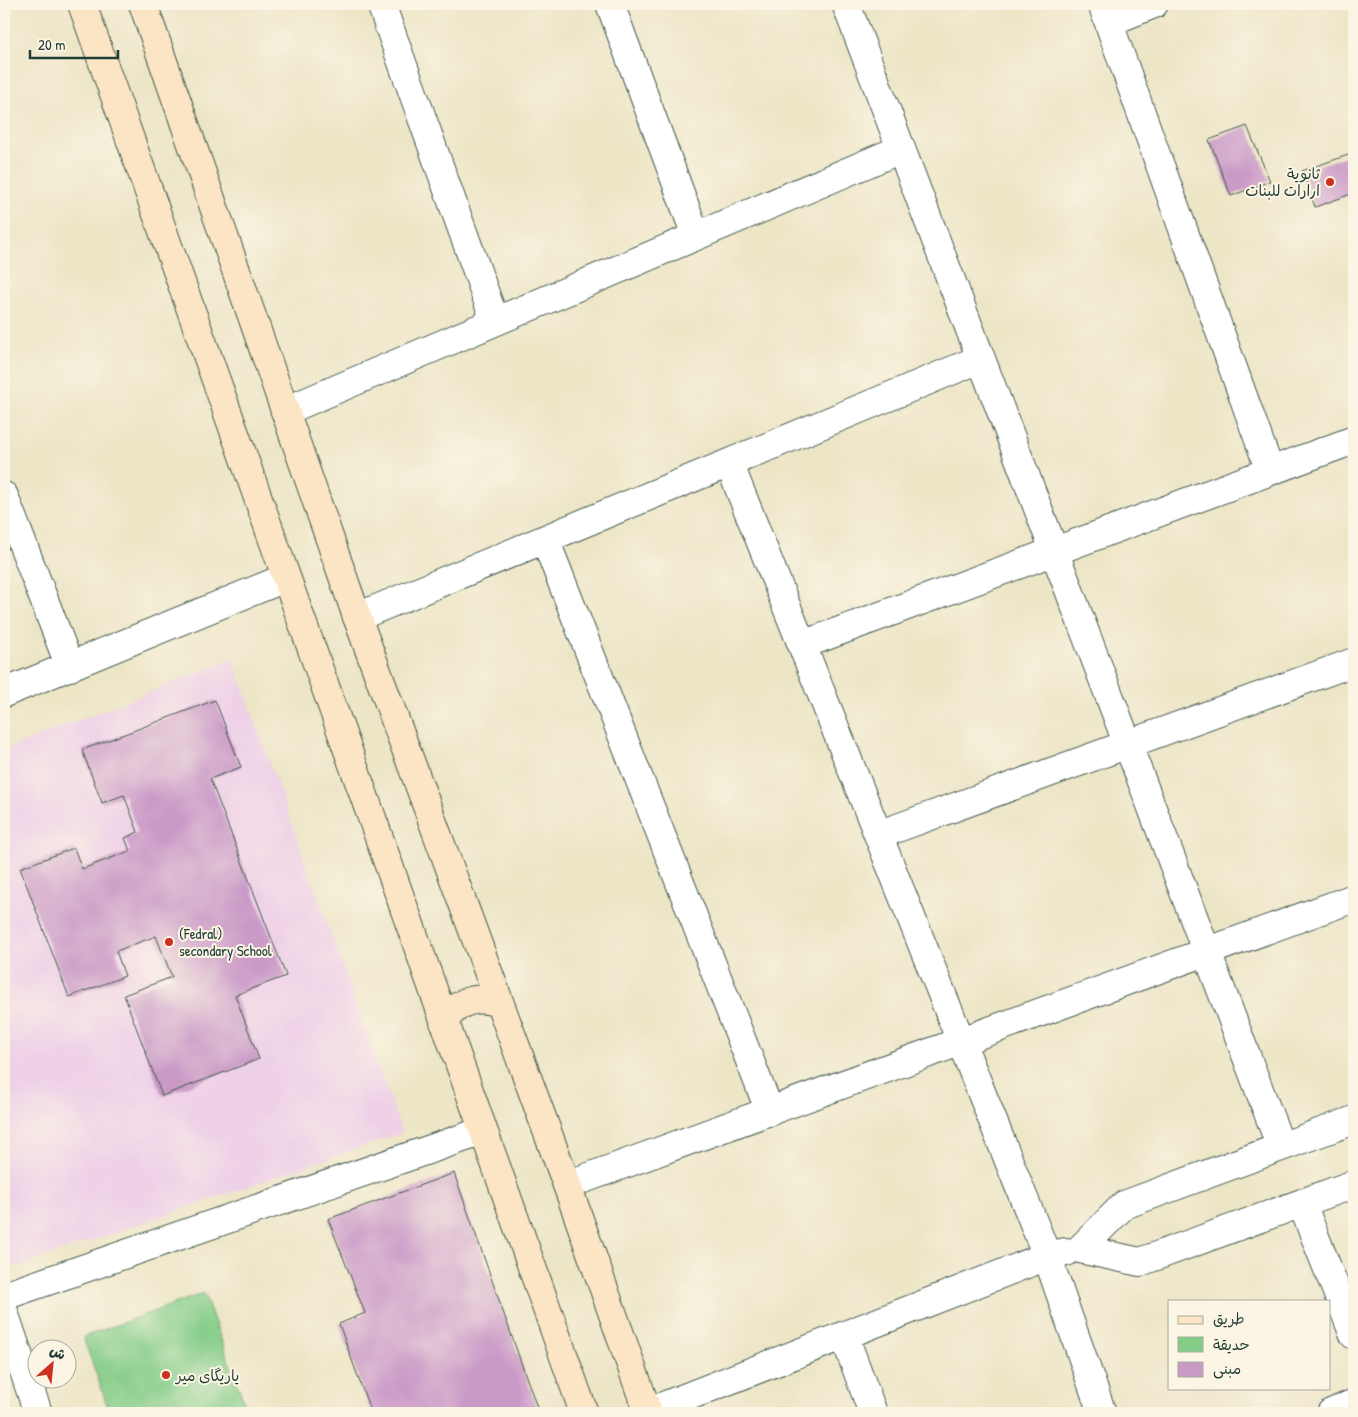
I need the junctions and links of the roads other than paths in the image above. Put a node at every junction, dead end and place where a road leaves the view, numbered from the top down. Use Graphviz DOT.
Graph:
graph roads {
  1 [pos="82,4"];
  2 [pos="143,4"];
  3 [pos="381,4"];
  4 [pos="610,4"];
  5 [pos="846,4"];
  6 [pos="1154,4"];
  7 [pos="1106,13"];
  8 [pos="901,149"];
  9 [pos="696,236"];
  10 [pos="496,322"];
  11 [pos="980,359"];
  12 [pos="285,411"];
  13 [pos="1354,440"];
  14 [pos="729,463"];
  15 [pos="1270,471"];
  16 [pos="4,496"];
  17 [pos="545,539"];
  18 [pos="1054,552"];
  19 [pos="285,578"];
  20 [pos="357,617"];
  21 [pos="802,645"];
  22 [pos="1354,662"];
  23 [pos="70,667"];
  24 [pos="4,693"];
  25 [pos="1126,743"];
  26 [pos="878,835"];
  27 [pos="1354,898"];
  28 [pos="1206,952"];
  29 [pos="500,1004"];
  30 [pos="444,1022"];
  31 [pos="960,1042"];
  32 [pos="770,1112"];
  33 [pos="1354,1120"];
  34 [pos="483,1131"];
  35 [pos="1281,1147"];
  36 [pos="1354,1184"];
  37 [pos="567,1185"];
  38 [pos="1302,1204"];
  39 [pos="1080,1249"];
  40 [pos="1047,1256"];
  41 [pos="4,1296"];
  42 [pos="4,1312"];
  43 [pos="844,1335"];
  44 [pos="1354,1335"];
  45 [pos="648,1412"];
  46 [pos="38,1413"];
  47 [pos="584,1413"];
  48 [pos="874,1413"];
  49 [pos="1102,1413"];
  1 -- 19 [label="main road"];
  2 -- 12 [label="main road"];
  3 -- 10 [label="street"];
  4 -- 9 [label="street"];
  5 -- 8 [label="street"];
  6 -- 7 [label="street"];
  7 -- 15 [label="street"];
  8 -- 9 [label="street"];
  8 -- 11 [label="street"];
  9 -- 10 [label="street"];
  10 -- 12 [label="street"];
  11 -- 14 [label="street"];
  11 -- 18 [label="street"];
  12 -- 20 [label="main road"];
  13 -- 15 [label="street"];
  14 -- 17 [label="street"];
  14 -- 21 [label="street"];
  15 -- 18 [label="street"];
  16 -- 23 [label="street"];
  17 -- 20 [label="street"];
  17 -- 32 [label="street"];
  18 -- 21 [label="street"];
  18 -- 25 [label="street"];
  19 -- 23 [label="street"];
  19 -- 30 [label="main road"];
  20 -- 29 [label="main road"];
  21 -- 26 [label="street"];
  22 -- 25 [label="street"];
  23 -- 24 [label="street"];
  25 -- 26 [label="street"];
  25 -- 28 [label="street"];
  26 -- 31 [label="street"];
  27 -- 28 [label="street"];
  28 -- 31 [label="street"];
  28 -- 35 [label="street"];
  29 -- 30 [label="main road"];
  29 -- 37 [label="main road"];
  30 -- 34 [label="main road"];
  31 -- 32 [label="street"];
  31 -- 40 [label="street"];
  32 -- 37 [label="street"];
  33 -- 35 [label="street"];
  34 -- 41 [label="street"];
  34 -- 47 [label="main road"];
  35 -- 39 [label="street"];
  36 -- 38 [label="street"];
  37 -- 45 [label="main road"];
  38 -- 39 [label="street"];
  38 -- 44 [label="street"];
  39 -- 40 [label="street"];
  40 -- 43 [label="street"];
  40 -- 49 [label="street"];
  42 -- 46 [label="street"];
  43 -- 45 [label="street"];
  43 -- 48 [label="street"];
}
